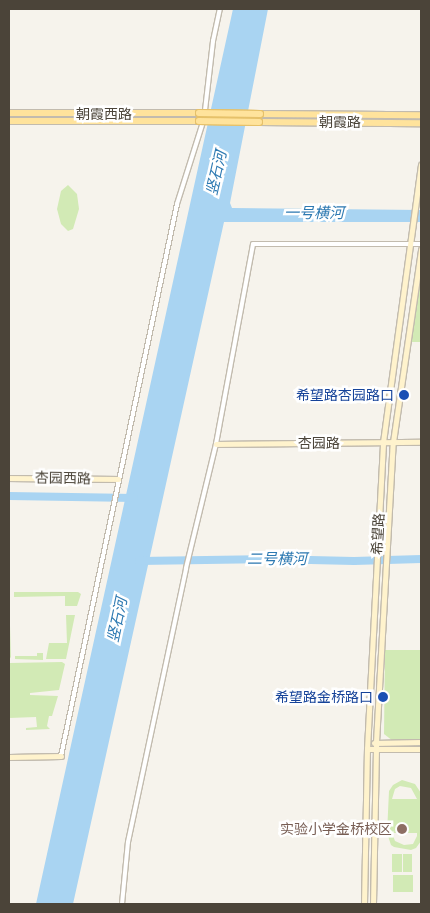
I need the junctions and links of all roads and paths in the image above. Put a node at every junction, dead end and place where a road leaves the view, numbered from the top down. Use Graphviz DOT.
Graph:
graph roads {
  1 [pos="220,9"];
  2 [pos="9,113"];
  3 [pos="260,114"];
  4 [pos="421,115"];
  5 [pos="9,121"];
  6 [pos="259,122"];
  7 [pos="421,123"];
  8 [pos="421,166"];
  9 [pos="411,243"];
  10 [pos="421,244"];
  11 [pos="421,249"];
  12 [pos="382,442"];
  13 [pos="393,442"];
  14 [pos="421,442"];
  15 [pos="216,444"];
  16 [pos="9,478"];
  17 [pos="118,479"];
  18 [pos="376,742"];
  19 [pos="421,742"];
  20 [pos="368,746"];
  21 [pos="377,749"];
  22 [pos="421,749"];
  23 [pos="61,756"];
  24 [pos="9,757"];
  25 [pos="122,904"];
  26 [pos="364,904"];
  27 [pos="373,904"];
  1 -- 17 [label="street"];
  2 -- 3 [label="main road, 朝霞西路, bridge"];
  3 -- 4 [label="main road, 朝霞路"];
  5 -- 6 [label="main road, 朝霞西路, bridge"];
  6 -- 7 [label="main road, 朝霞路"];
  8 -- 9 [label="main road, 希望路"];
  9 -- 10 [label="street"];
  9 -- 12 [label="main road, 希望路"];
  9 -- 15 [label="street"];
  11 -- 13 [label="main road, 希望路"];
  12 -- 13 [label="main road, 杏园路"];
  12 -- 15 [label="main road, 杏园路"];
  12 -- 20 [label="main road, 希望路"];
  13 -- 14 [label="main road, 杏园路"];
  13 -- 18 [label="main road, 希望路"];
  15 -- 25 [label="street"];
  16 -- 17 [label="main road, 杏园西路"];
  17 -- 23 [label="street"];
  18 -- 19 [label="main road"];
  18 -- 20 [label="main road"];
  18 -- 21 [label="main road, 希望路"];
  20 -- 21 [label="main road"];
  20 -- 26 [label="main road, 希望路"];
  21 -- 22 [label="main road"];
  21 -- 27 [label="main road, 希望路"];
  23 -- 24 [label="main road"];
}
